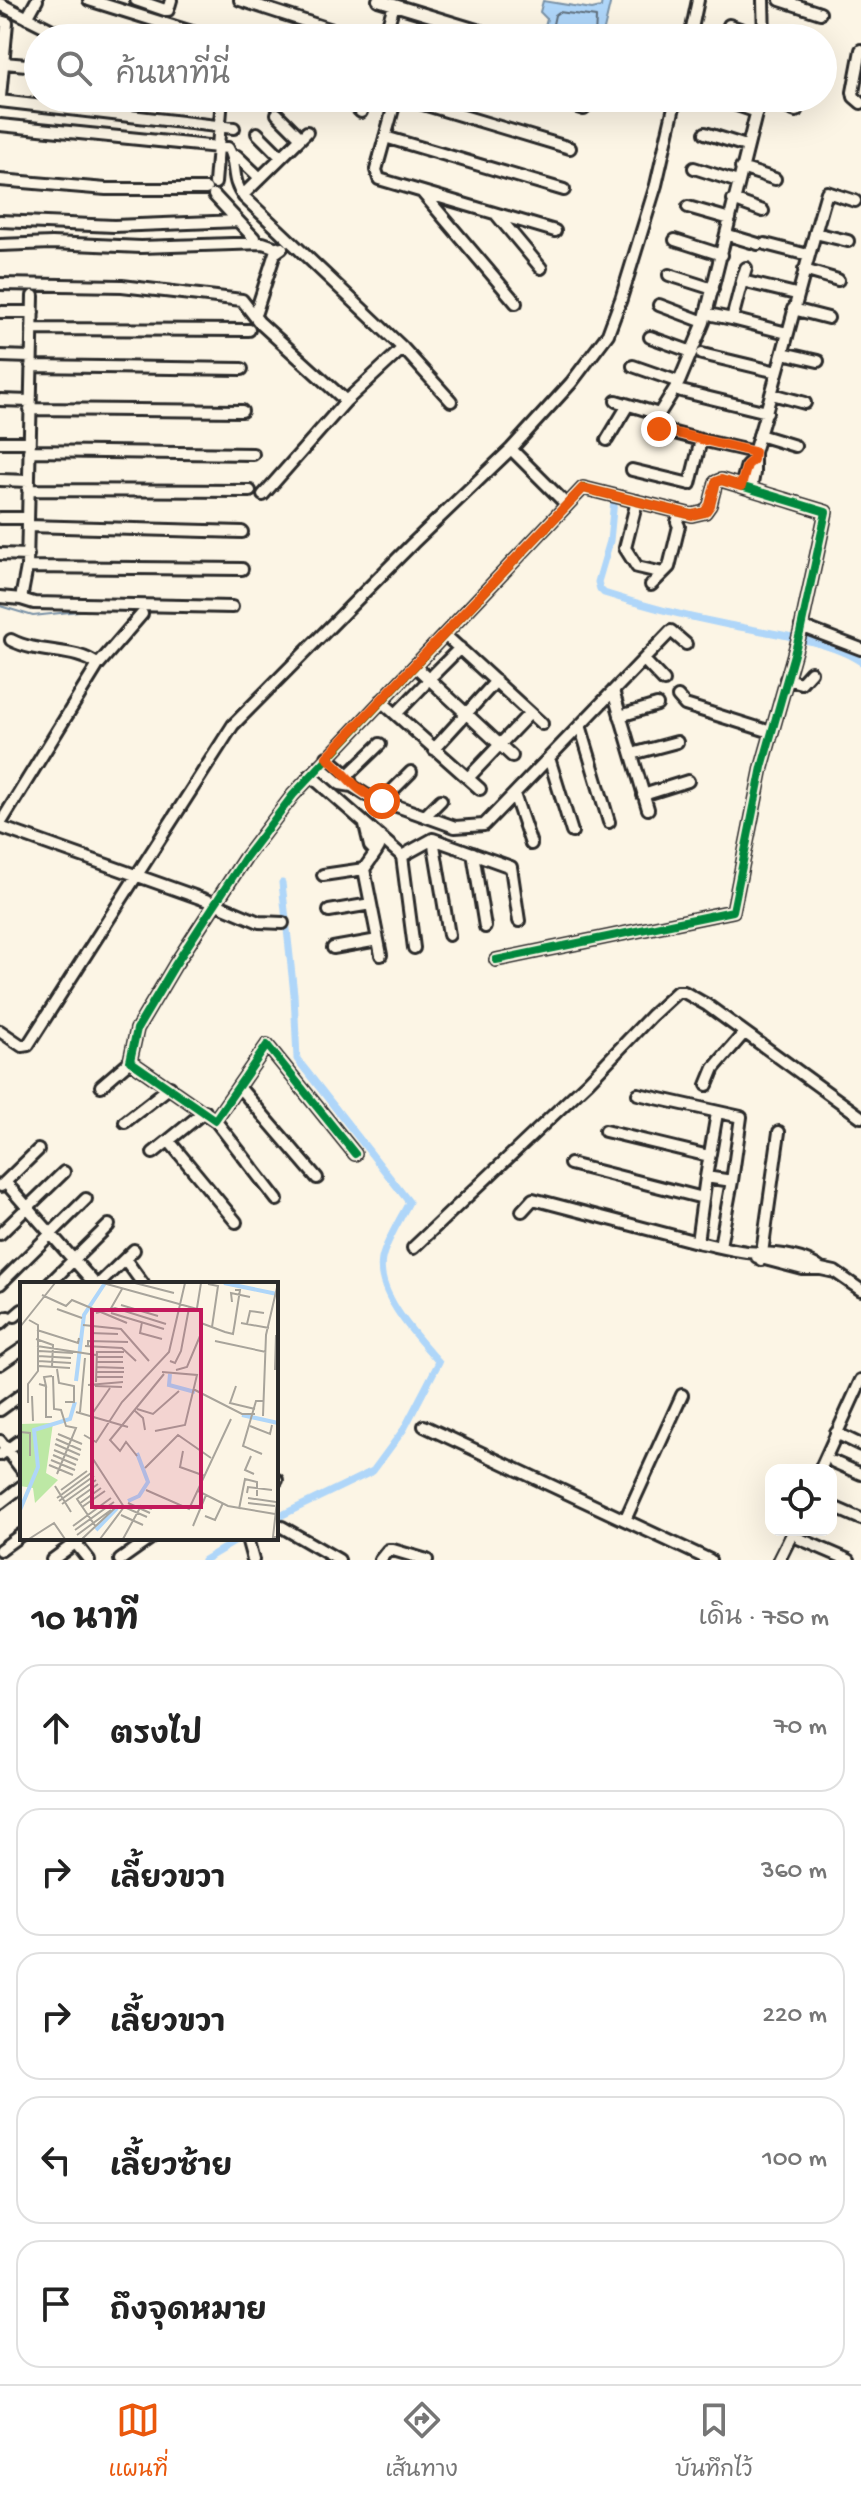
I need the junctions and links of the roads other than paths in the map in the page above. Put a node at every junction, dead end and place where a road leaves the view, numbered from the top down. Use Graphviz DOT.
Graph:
graph roads {
  1 [pos="37,0"];
  2 [pos="89,0"];
  3 [pos="136,0"];
  4 [pos="171,0"];
  5 [pos="240,0"];
  6 [pos="378,0"];
  7 [pos="698,0"];
  8 [pos="780,0"];
  9 [pos="764,1"];
  10 [pos="0,4"];
  11 [pos="394,5"];
  12 [pos="820,13"];
  13 [pos="27,18"];
  14 [pos="0,21"];
  15 [pos="41,24"];
  16 [pos="166,24"];
  17 [pos="314,24"];
  18 [pos="388,24"];
  19 [pos="457,24"];
  20 [pos="693,24"];
  21 [pos="764,24"];
  22 [pos="861,50"];
  23 [pos="4,63"];
  24 [pos="24,65"];
  25 [pos="0,99"];
  26 [pos="24,102"];
  27 [pos="861,103"];
  28 [pos="106,112"];
  29 [pos="222,112"];
  30 [pos="392,112"];
  31 [pos="450,112"];
  32 [pos="673,112"];
  33 [pos="757,112"];
  34 [pos="277,114"];
  35 [pos="0,125"];
  36 [pos="221,126"];
  37 [pos="234,128"];
  38 [pos="257,133"];
  39 [pos="705,133"];
  40 [pos="385,137"];
  41 [pos="746,146"];
  42 [pos="218,147"];
  43 [pos="570,148"];
  44 [pos="237,156"];
  45 [pos="281,157"];
  46 [pos="694,168"];
  47 [pos="741,168"];
  48 [pos="260,178"];
  49 [pos="775,179"];
  50 [pos="0,180"];
  51 [pos="738,182"];
  52 [pos="211,189"];
  53 [pos="421,190"];
  54 [pos="564,190"];
  55 [pos="243,195"];
  56 [pos="733,200"];
  57 [pos="855,201"];
  58 [pos="688,207"];
  59 [pos="763,211"];
  60 [pos="495,213"];
  61 [pos="730,219"];
  62 [pos="0,221"];
  63 [pos="238,221"];
  64 [pos="555,231"];
  65 [pos="815,233"];
  66 [pos="728,235"];
  67 [pos="254,238"];
  68 [pos="675,240"];
  69 [pos="289,241"];
  70 [pos="848,241"];
  71 [pos="0,245"];
  72 [pos="280,249"];
  73 [pos="722,255"];
  74 [pos="808,255"];
  75 [pos="541,268"];
  76 [pos="746,268"];
  77 [pos="804,270"];
  78 [pos="669,275"];
  79 [pos="838,280"];
  80 [pos="742,281"];
  81 [pos="0,284"];
  82 [pos="713,289"];
  83 [pos="796,294"];
  84 [pos="33,296"];
  85 [pos="516,303"];
  86 [pos="659,305"];
  87 [pos="793,309"];
  88 [pos="0,312"];
  89 [pos="33,312"];
  90 [pos="256,312"];
  91 [pos="708,318"];
  92 [pos="828,318"];
  93 [pos="732,319"];
  94 [pos="32,329"];
  95 [pos="249,330"];
  96 [pos="787,333"];
  97 [pos="650,337"];
  98 [pos="403,348"];
  99 [pos="697,353"];
  100 [pos="783,353"];
  101 [pos="0,356"];
  102 [pos="818,361"];
  103 [pos="31,362"];
  104 [pos="633,366"];
  105 [pos="242,369"];
  106 [pos="777,372"];
  107 [pos="680,386"];
  108 [pos="772,394"];
  109 [pos="0,400"];
  110 [pos="346,401"];
  111 [pos="451,401"];
  112 [pos="616,401"];
  113 [pos="805,403"];
  114 [pos="30,405"];
  115 [pos="628,405"];
  116 [pos="242,411"];
  117 [pos="767,412"];
  118 [pos="659,429"];
  119 [pos="759,435"];
  120 [pos="607,440"];
  121 [pos="701,440"];
  122 [pos="0,442"];
  123 [pos="795,446"];
  124 [pos="29,447"];
  125 [pos="511,449"];
  126 [pos="253,454"];
  127 [pos="753,456"];
  128 [pos="632,470"];
  129 [pos="0,480"];
  130 [pos="28,485"];
  131 [pos="746,487"];
  132 [pos="250,491"];
  133 [pos="263,495"];
  134 [pos="637,501"];
  135 [pos="566,504"];
  136 [pos="680,513"];
  137 [pos="692,515"];
  138 [pos="0,518"];
  139 [pos="28,522"];
  140 [pos="679,526"];
  141 [pos="242,532"];
  142 [pos="0,554"];
  143 [pos="28,561"];
  144 [pos="242,569"];
  145 [pos="663,573"];
  146 [pos="651,585"];
  147 [pos="0,597"];
  148 [pos="21,599"];
  149 [pos="232,607"];
  150 [pos="142,614"];
  151 [pos="799,633"];
  152 [pos="445,635"];
  153 [pos="11,640"];
  154 [pos="686,644"];
  155 [pos="460,648"];
  156 [pos="861,649"];
  157 [pos="644,660"];
  158 [pos="98,665"];
  159 [pos="415,666"];
  160 [pos="811,672"];
  161 [pos="434,674"];
  162 [pos="786,679"];
  163 [pos="496,681"];
  164 [pos="664,681"];
  165 [pos="424,685"];
  166 [pos="613,691"];
  167 [pos="678,697"];
  168 [pos="381,701"];
  169 [pos="657,705"];
  170 [pos="530,713"];
  171 [pos="396,714"];
  172 [pos="467,714"];
  173 [pos="620,716"];
  174 [pos="542,724"];
  175 [pos="580,725"];
  176 [pos="771,732"];
  177 [pos="677,742"];
  178 [pos="380,744"];
  179 [pos="500,745"];
  180 [pos="434,749"];
  181 [pos="632,754"];
  182 [pos="512,756"];
  183 [pos="327,757"];
  184 [pos="549,758"];
  185 [pos="319,766"];
  186 [pos="411,772"];
  187 [pos="310,775"];
  188 [pos="468,778"];
  189 [pos="350,781"];
  190 [pos="688,781"];
  191 [pos="480,789"];
  192 [pos="514,794"];
  193 [pos="643,795"];
  194 [pos="441,800"];
  195 [pos="382,801"];
  196 [pos="648,809"];
  197 [pos="425,816"];
  198 [pos="609,822"];
  199 [pos="365,824"];
  200 [pos="0,826"];
  201 [pos="572,832"];
  202 [pos="376,833"];
  203 [pos="433,839"];
  204 [pos="531,844"];
  205 [pos="376,852"];
  206 [pos="473,853"];
  207 [pos="402,856"];
  208 [pos="364,869"];
  209 [pos="323,875"];
  210 [pos="136,877"];
  211 [pos="214,903"];
  212 [pos="371,904"];
  213 [pos="329,911"];
  214 [pos="519,921"];
  215 [pos="283,923"];
  216 [pos="485,927"];
  217 [pos="449,935"];
  218 [pos="378,940"];
  219 [pos="333,948"];
  220 [pos="414,948"];
  221 [pos="381,955"];
  222 [pos="496,960"];
  223 [pos="0,1031"];
  224 [pos="744,1033"];
  225 [pos="130,1061"];
  226 [pos="707,1085"];
  227 [pos="101,1086"];
  228 [pos="170,1087"];
  229 [pos="239,1087"];
  230 [pos="638,1094"];
  231 [pos="205,1111"];
  232 [pos="717,1113"];
  233 [pos="861,1117"];
  234 [pos="215,1120"];
  235 [pos="125,1122"];
  236 [pos="605,1131"];
  237 [pos="779,1132"];
  238 [pos="169,1141"];
  239 [pos="38,1150"];
  240 [pos="153,1153"];
  241 [pos="355,1154"];
  242 [pos="709,1156"];
  243 [pos="570,1164"];
  244 [pos="64,1172"];
  245 [pos="706,1177"];
  246 [pos="317,1178"];
  247 [pos="732,1181"];
  248 [pos="2,1185"];
  249 [pos="703,1198"];
  250 [pos="86,1199"];
  251 [pos="277,1200"];
  252 [pos="28,1207"];
  253 [pos="522,1211"];
  254 [pos="236,1222"];
  255 [pos="109,1225"];
  256 [pos="52,1233"];
  257 [pos="0,1234"];
  258 [pos="697,1242"];
  259 [pos="720,1246"];
  260 [pos="413,1248"];
  261 [pos="134,1250"];
  262 [pos="762,1255"];
  263 [pos="75,1259"];
  264 [pos="125,1259"];
  265 [pos="51,1282"];
  266 [pos="95,1282"];
  267 [pos="99,1282"];
  268 [pos="142,1282"];
  269 [pos="0,1284"];
  270 [pos="861,1290"];
  271 [pos="20,1350"];
  272 [pos="0,1364"];
  273 [pos="861,1380"];
  274 [pos="20,1395"];
  275 [pos="682,1395"];
  276 [pos="0,1410"];
  277 [pos="424,1426"];
  278 [pos="836,1433"];
  279 [pos="20,1440"];
  280 [pos="861,1445"];
  281 [pos="2,1449"];
  282 [pos="834,1462"];
  283 [pos="823,1464"];
  284 [pos="20,1468"];
  285 [pos="861,1474"];
  286 [pos="20,1488"];
  287 [pos="0,1503"];
  288 [pos="837,1509"];
  289 [pos="861,1519"];
  290 [pos="625,1520"];
  291 [pos="282,1527"];
  292 [pos="20,1535"];
  293 [pos="796,1536"];
  294 [pos="799,1536"];
  295 [pos="76,1540"];
  296 [pos="148,1540"];
  297 [pos="248,1541"];
  298 [pos="0,1550"];
  299 [pos="52,1560"];
  300 [pos="89,1560"];
  301 [pos="120,1560"];
  302 [pos="253,1560"];
  303 [pos="339,1560"];
  304 [pos="380,1560"];
  305 [pos="427,1560"];
  306 [pos="710,1560"];
  307 [pos="779,1560"];
  308 [pos="849,1560"];
  1 -- 13 [label="street"];
  2 -- 16 [label="street"];
  3 -- 4 [label="street"];
  5 -- 17 [label="street"];
  6 -- 11 [label="street"];
  7 -- 20 [label="street"];
  8 -- 12 [label="street"];
  9 -- 21 [label="street"];
  10 -- 13 [label="street"];
  11 -- 18 [label="street"];
  11 -- 19 [label="street"];
  13 -- 15 [label="street"];
  14 -- 23 [label="street"];
  22 -- 27 [label="street"];
  23 -- 24 [label="street"];
  23 -- 25 [label="street"];
  25 -- 26 [label="street"];
  28 -- 36 [label="street"];
  29 -- 36 [label="street"];
  30 -- 40 [label="street"];
  31 -- 43 [label="street"];
  32 -- 125 [label="street"];
  33 -- 41 [label="street"];
  34 -- 45 [label="street"];
  35 -- 42 [label="street"];
  36 -- 37 [label="street"];
  36 -- 42 [label="street"];
  38 -- 45 [label="street"];
  39 -- 41 [label="street"];
  40 -- 53 [label="street"];
  40 -- 54 [label="street"];
  41 -- 47 [label="street"];
  42 -- 52 [label="street"];
  42 -- 55 [label="street"];
  44 -- 48 [label="street"];
  45 -- 48 [label="street"];
  46 -- 51 [label="street"];
  47 -- 49 [label="street"];
  47 -- 51 [label="street"];
  48 -- 55 [label="street"];
  50 -- 52 [label="street"];
  51 -- 56 [label="street"];
  52 -- 63 [label="street"];
  53 -- 60 [label="street"];
  53 -- 85 [label="street"];
  55 -- 69 [label="street"];
  56 -- 59 [label="street"];
  56 -- 61 [label="street"];
  57 -- 65 [label="street"];
  58 -- 61 [label="street"];
  60 -- 64 [label="street"];
  60 -- 75 [label="street"];
  61 -- 66 [label="street"];
  62 -- 63 [label="street"];
  63 -- 67 [label="street"];
  65 -- 70 [label="street"];
  65 -- 74 [label="street"];
  66 -- 73 [label="street"];
  66 -- 74 [label="street"];
  68 -- 73 [label="street"];
  69 -- 72 [label="street"];
  69 -- 98 [label="street"];
  71 -- 72 [label="street"];
  72 -- 90 [label="street"];
  73 -- 82 [label="street"];
  74 -- 77 [label="street"];
  76 -- 80 [label="street"];
  77 -- 79 [label="street"];
  77 -- 83 [label="street"];
  78 -- 82 [label="street"];
  80 -- 83 [label="street"];
  80 -- 93 [label="street"];
  81 -- 110 [label="street"];
  82 -- 91 [label="street"];
  83 -- 87 [label="street"];
  84 -- 89 [label="street"];
  86 -- 91 [label="street"];
  87 -- 92 [label="street"];
  87 -- 96 [label="street"];
  88 -- 89 [label="street"];
  89 -- 94 [label="street"];
  91 -- 93 [label="street"];
  91 -- 99 [label="street"];
  93 -- 96 [label="street"];
  94 -- 95 [label="street"];
  94 -- 103 [label="street"];
  96 -- 100 [label="street"];
  97 -- 99 [label="street"];
  98 -- 110 [label="street"];
  98 -- 111 [label="street"];
  99 -- 106 [label="street"];
  99 -- 107 [label="street"];
  100 -- 102 [label="street"];
  100 -- 106 [label="street"];
  101 -- 103 [label="street"];
  103 -- 105 [label="street"];
  103 -- 114 [label="street"];
  104 -- 107 [label="street"];
  106 -- 108 [label="street"];
  107 -- 115 [label="street"];
  107 -- 117 [label="street"];
  108 -- 113 [label="street"];
  108 -- 117 [label="street"];
  109 -- 114 [label="street"];
  110 -- 133 [label="street"];
  112 -- 115 [label="street"];
  114 -- 116 [label="street"];
  114 -- 124 [label="street"];
  115 -- 120 [label="street"];
  117 -- 119 [label="street"];
  118 -- 121 [label="street"];
  119 -- 123 [label="street"];
  119 -- 127 [label="street"];
  121 -- 127 [label="street"];
  121 -- 128 [label="street"];
  122 -- 124 [label="street"];
  124 -- 126 [label="street"];
  124 -- 130 [label="street"];
  125 -- 135 [label="street"];
  125 -- 210 [label="street"];
  127 -- 131 [label="street"];
  129 -- 130 [label="street"];
  130 -- 132 [label="street"];
  130 -- 139 [label="street"];
  131 -- 137 [label="street"];
  131 -- 151 [label="street"];
  134 -- 135 [label="street"];
  134 -- 136 [label="street"];
  134 -- 145 [label="street"];
  135 -- 152 [label="street"];
  136 -- 137 [label="street"];
  136 -- 140 [label="street"];
  137 -- 140 [label="street"];
  138 -- 139 [label="street"];
  139 -- 141 [label="street"];
  139 -- 143 [label="street"];
  140 -- 145 [label="street"];
  142 -- 143 [label="street"];
  143 -- 144 [label="street"];
  143 -- 148 [label="street"];
  145 -- 146 [label="street"];
  147 -- 148 [label="street"];
  148 -- 149 [label="street"];
  150 -- 158 [label="street"];
  151 -- 156 [label="street"];
  151 -- 162 [label="street"];
  152 -- 155 [label="street"];
  152 -- 159 [label="street"];
  153 -- 158 [label="street"];
  154 -- 157 [label="street"];
  155 -- 161 [label="street"];
  155 -- 163 [label="street"];
  157 -- 164 [label="street"];
  157 -- 166 [label="street"];
  158 -- 200 [label="street"];
  159 -- 168 [label="street"];
  159 -- 172 [label="street"];
  160 -- 162 [label="street"];
  162 -- 176 [label="street"];
  163 -- 170 [label="street"];
  163 -- 172 [label="street"];
  165 -- 171 [label="street"];
  166 -- 173 [label="street"];
  166 -- 175 [label="street"];
  167 -- 176 [label="street"];
  168 -- 171 [label="street"];
  168 -- 183 [label="street"];
  169 -- 173 [label="street"];
  170 -- 174 [label="street"];
  170 -- 179 [label="street"];
  171 -- 180 [label="street"];
  172 -- 179 [label="street"];
  172 -- 180 [label="street"];
  173 -- 181 [label="street"];
  175 -- 184 [label="street"];
  175 -- 198 [label="street"];
  176 -- 222 [label="street"];
  177 -- 181 [label="street"];
  178 -- 189 [label="street"];
  179 -- 182 [label="street"];
  179 -- 188 [label="street"];
  180 -- 188 [label="street"];
  181 -- 193 [label="street"];
  183 -- 185 [label="street"];
  183 -- 189 [label="street"];
  184 -- 192 [label="street"];
  184 -- 201 [label="street"];
  185 -- 187 [label="street"];
  185 -- 189 [label="street"];
  186 -- 195 [label="street"];
  187 -- 199 [label="street"];
  187 -- 211 [label="street"];
  188 -- 191 [label="street"];
  189 -- 195 [label="street"];
  190 -- 193 [label="street"];
  192 -- 197 [label="street"];
  192 -- 204 [label="street"];
  193 -- 196 [label="street"];
  194 -- 197 [label="street"];
  195 -- 197 [label="street"];
  199 -- 202 [label="street"];
  199 -- 205 [label="street"];
  200 -- 210 [label="street"];
  202 -- 205 [label="street"];
  202 -- 207 [label="street"];
  203 -- 206 [label="street"];
  203 -- 207 [label="street"];
  203 -- 217 [label="street"];
  205 -- 208 [label="street"];
  206 -- 214 [label="street"];
  206 -- 216 [label="street"];
  207 -- 220 [label="street"];
  208 -- 209 [label="street"];
  208 -- 212 [label="street"];
  210 -- 211 [label="street"];
  210 -- 223 [label="street"];
  211 -- 215 [label="street"];
  211 -- 225 [label="street"];
  212 -- 213 [label="street"];
  212 -- 218 [label="street"];
  218 -- 219 [label="street"];
  218 -- 221 [label="street"];
  224 -- 226 [label="street"];
  224 -- 233 [label="street"];
  224 -- 260 [label="street"];
  225 -- 227 [label="street"];
  225 -- 228 [label="street"];
  228 -- 231 [label="street"];
  228 -- 235 [label="street"];
  229 -- 234 [label="street"];
  229 -- 241 [label="street"];
  229 -- 246 [label="street"];
  230 -- 232 [label="street"];
  231 -- 234 [label="street"];
  231 -- 238 [label="street"];
  232 -- 242 [label="street"];
  232 -- 247 [label="street"];
  234 -- 251 [label="street"];
  236 -- 242 [label="street"];
  237 -- 262 [label="street"];
  238 -- 240 [label="street"];
  238 -- 254 [label="street"];
  239 -- 248 [label="street"];
  242 -- 245 [label="street"];
  243 -- 249 [label="street"];
  244 -- 252 [label="street"];
  245 -- 247 [label="street"];
  245 -- 249 [label="street"];
  247 -- 259 [label="street"];
  248 -- 252 [label="street"];
  249 -- 258 [label="street"];
  250 -- 256 [label="street"];
  252 -- 256 [label="street"];
  252 -- 257 [label="street"];
  253 -- 258 [label="street"];
  255 -- 263 [label="street"];
  256 -- 263 [label="street"];
  256 -- 269 [label="street"];
  258 -- 259 [label="street"];
  259 -- 262 [label="street"];
  261 -- 264 [label="street"];
  262 -- 270 [label="street"];
  263 -- 265 [label="street"];
  263 -- 266 [label="street"];
  264 -- 267 [label="street"];
  264 -- 268 [label="street"];
  271 -- 272 [label="street"];
  273 -- 278 [label="street"];
  274 -- 276 [label="street"];
  275 -- 290 [label="street"];
  277 -- 290 [label="street"];
  278 -- 280 [label="street"];
  278 -- 283 [label="street"];
  279 -- 281 [label="street"];
  281 -- 284 [label="street"];
  282 -- 285 [label="street"];
  286 -- 287 [label="street"];
  288 -- 289 [label="street"];
  290 -- 306 [label="street"];
  291 -- 303 [label="street"];
  292 -- 298 [label="street"];
  293 -- 307 [label="street"];
  294 -- 308 [label="street"];
  295 -- 299 [label="street"];
  295 -- 300 [label="street"];
  296 -- 301 [label="street"];
  297 -- 302 [label="street"];
  304 -- 305 [label="street"];
}
